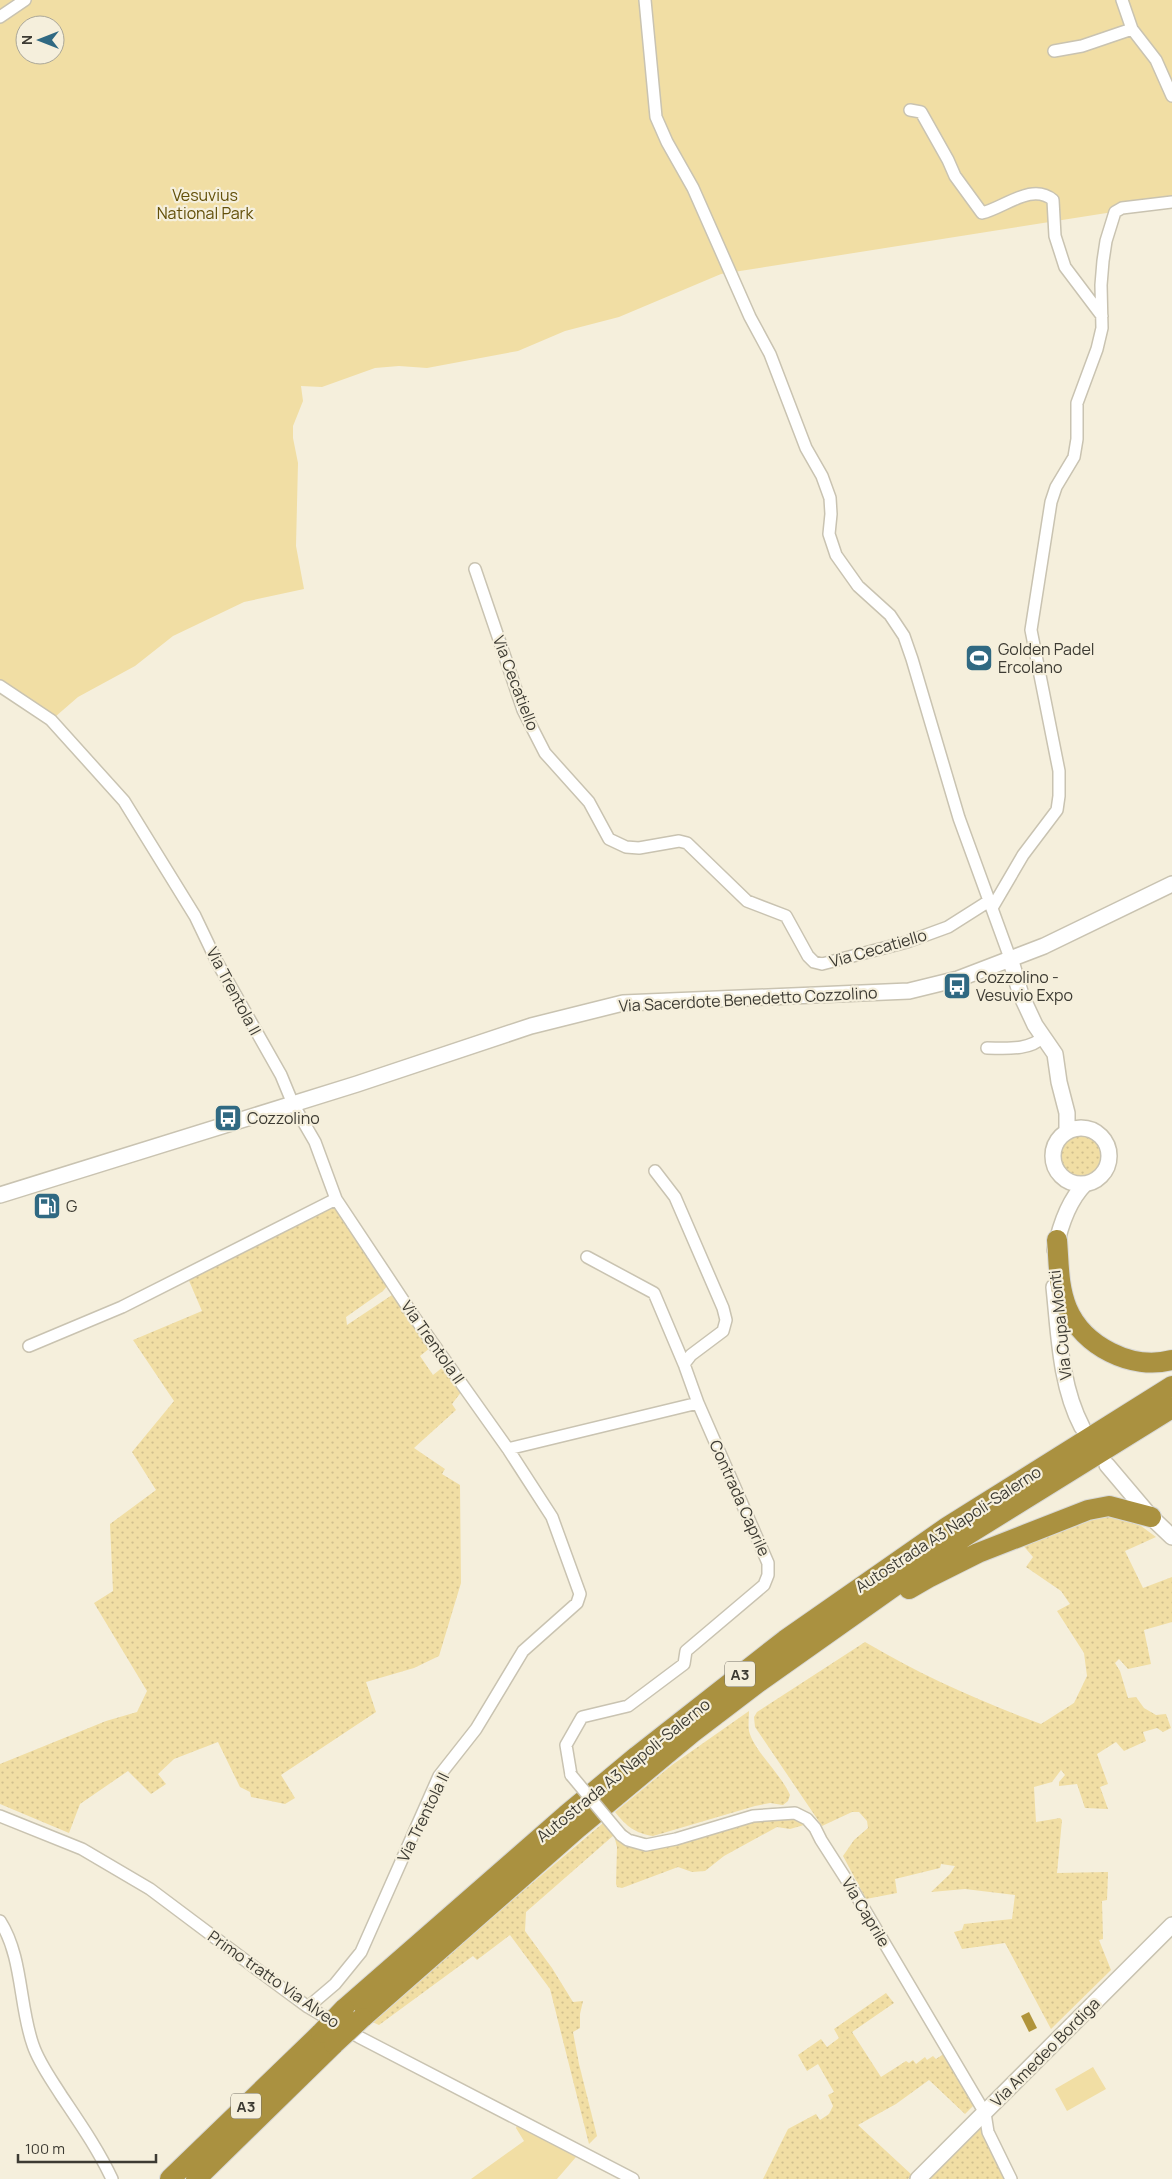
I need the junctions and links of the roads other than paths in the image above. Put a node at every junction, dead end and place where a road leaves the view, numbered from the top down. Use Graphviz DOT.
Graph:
graph roads {
  1 [pos="25,0"];
  2 [pos="645,0"];
  3 [pos="1122,0"];
  4 [pos="0,17"];
  5 [pos="1132,29"];
  6 [pos="1054,51"];
  7 [pos="1172,96"];
  8 [pos="910,110"];
  9 [pos="1172,202"];
  10 [pos="1102,316"];
  11 [pos="475,569"];
  12 [pos="0,686"];
  13 [pos="1172,884"];
  14 [pos="991,905"];
  15 [pos="1010,958"];
  16 [pos="1043,1037"];
  17 [pos="987,1048"];
  18 [pos="292,1104"];
  19 [pos="1067,1113"];
  20 [pos="1082,1127"];
  21 [pos="1066,1131"];
  22 [pos="655,1171"];
  23 [pos="1064,1178"];
  24 [pos="1085,1184"];
  25 [pos="0,1195"];
  26 [pos="336,1199"];
  27 [pos="1062,1220"];
  28 [pos="1057,1240"];
  29 [pos="587,1257"];
  30 [pos="29,1346"];
  31 [pos="1172,1360"];
  32 [pos="684,1364"];
  33 [pos="1172,1386"];
  34 [pos="698,1403"];
  35 [pos="1172,1408"];
  36 [pos="1082,1427"];
  37 [pos="508,1449"];
  38 [pos="1107,1465"];
  39 [pos="1151,1517"];
  40 [pos="1172,1537"];
  41 [pos="759,1682"];
  42 [pos="0,1816"];
  43 [pos="621,1835"];
  44 [pos="0,1921"];
  45 [pos="1172,1925"];
  46 [pos="308,2007"];
  47 [pos="353,2014"];
  48 [pos="328,2038"];
  49 [pos="985,2113"];
  50 [pos="112,2179"];
  51 [pos="170,2179"];
  52 [pos="196,2179"];
  53 [pos="633,2179"];
  54 [pos="918,2179"];
  55 [pos="1011,2179"];
  1 -- 4 [label="street"];
  2 -- 14 [label="street"];
  3 -- 5 [label="street"];
  5 -- 6 [label="street"];
  5 -- 7 [label="street"];
  8 -- 10 [label="street"];
  9 -- 10 [label="street"];
  10 -- 14 [label="street"];
  11 -- 14 [label="street, Via Cecatiello"];
  12 -- 18 [label="street, Via Trentola II"];
  13 -- 15 [label="main road, Via Sacerdote Benedetto Cozzolino"];
  14 -- 15 [label="street"];
  15 -- 16 [label="main road"];
  15 -- 18 [label="main road, Via Sacerdote Benedetto Cozzolino"];
  16 -- 17 [label="street"];
  16 -- 19 [label="main road"];
  18 -- 25 [label="main road, Via Sacerdote Benedetto Cozzolino"];
  18 -- 26 [label="street, Via Trentola II"];
  19 -- 20 [label="main road"];
  19 -- 21 [label="main road"];
  20 -- 21 [label="main road"];
  20 -- 24 [label="main road"];
  21 -- 23 [label="main road"];
  22 -- 32 [label="street"];
  23 -- 24 [label="main road"];
  23 -- 27 [label="main road, Via Cupa Monti"];
  24 -- 27 [label="main road, Via Cupa Monti"];
  26 -- 30 [label="street"];
  26 -- 37 [label="street, Via Trentola II"];
  27 -- 28 [label="main road, Via Cupa Monti"];
  28 -- 31 [label="highway"];
  28 -- 36 [label="main road, Via Cupa Monti"];
  29 -- 32 [label="street, Contrada Caprile"];
  32 -- 34 [label="street, Contrada Caprile"];
  33 -- 47 [label="highway, Autostrada A3 Napoli-Salerno / A3"];
  34 -- 37 [label="street"];
  34 -- 43 [label="street, Contrada Caprile, bridge"];
  35 -- 41 [label="highway, Autostrada A3 Napoli-Salerno / A3"];
  37 -- 46 [label="street, Via Trentola II"];
  38 -- 39 [label="main road"];
  39 -- 40 [label="main road"];
  39 -- 41 [label="highway"];
  41 -- 47 [label="highway, Autostrada A3 Napoli-Salerno / A3"];
  42 -- 46 [label="street, Primo tratto Via Alveo"];
  43 -- 49 [label="street, Via Caprile"];
  44 -- 50 [label="street"];
  45 -- 49 [label="main road, Via Amedeo Bordiga"];
  46 -- 53 [label="street, Primo tratto Via Alveo"];
  47 -- 48 [label="highway, Autostrada A3 Napoli-Salerno / A3, bridge"];
  48 -- 51 [label="highway, Autostrada A3 Napoli-Salerno / A3"];
  48 -- 52 [label="highway, Autostrada A3 Napoli-Salerno / A3"];
  49 -- 54 [label="main road, Via Amedeo Bordiga"];
  49 -- 55 [label="street, Via Caprile"];
}
